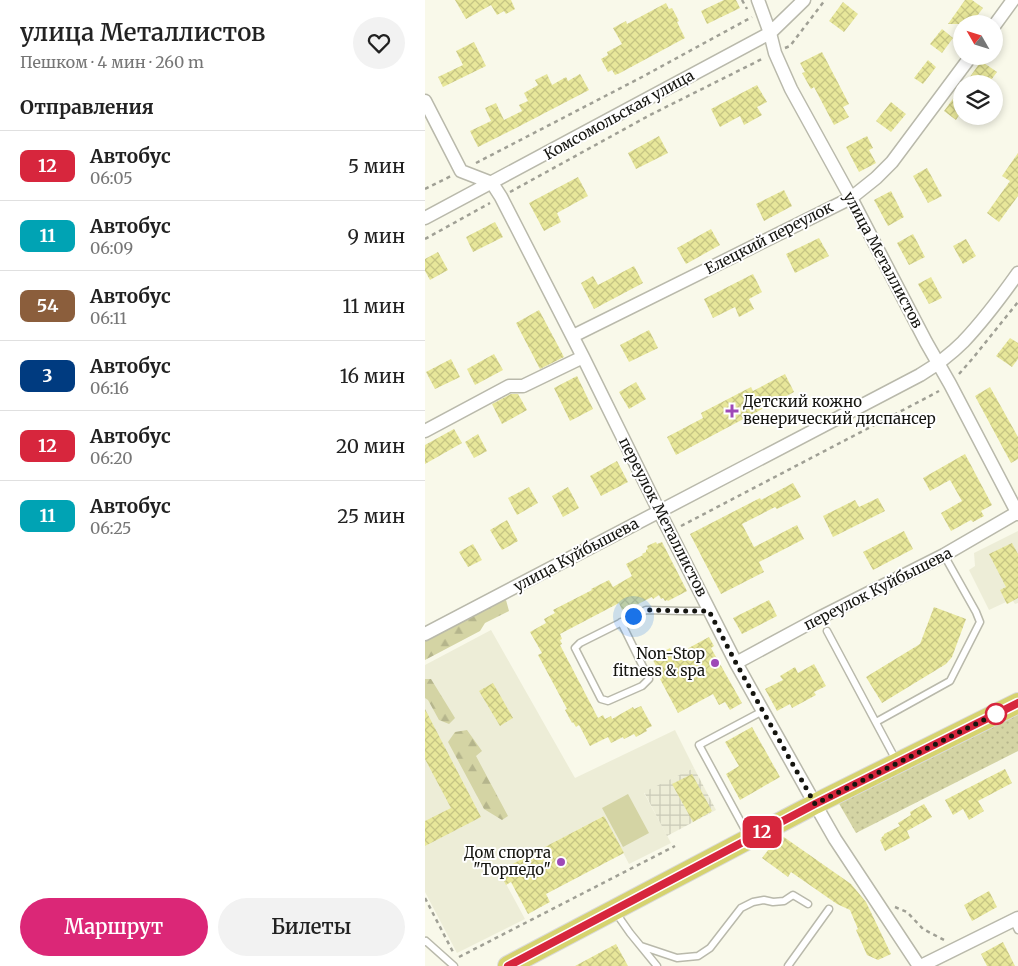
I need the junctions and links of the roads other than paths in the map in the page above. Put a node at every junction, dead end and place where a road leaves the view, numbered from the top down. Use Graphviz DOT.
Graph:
graph roads {
  1 [pos="805,0"];
  2 [pos="1013,0"];
  3 [pos="760,6"];
  4 [pos="1002,15"];
  5 [pos="770,33"];
  6 [pos="964,65"];
  7 [pos="425,101"];
  8 [pos="492,183"];
  9 [pos="851,198"];
  10 [pos="425,218"];
  11 [pos="1018,273"];
  12 [pos="573,336"];
  13 [pos="583,357"];
  14 [pos="938,364"];
  15 [pos="425,431"];
  16 [pos="659,511"];
  17 [pos="1018,513"];
  18 [pos="944,555"];
  19 [pos="709,611"];
  20 [pos="621,622"];
  21 [pos="827,631"];
  22 [pos="425,634"];
  23 [pos="736,663"];
  24 [pos="1018,703"];
  25 [pos="763,711"];
  26 [pos="876,722"];
  27 [pos="897,763"];
  28 [pos="815,804"];
  29 [pos="750,838"];
  30 [pos="808,904"];
  31 [pos="829,909"];
  32 [pos="614,910"];
  33 [pos="1016,923"];
  34 [pos="425,942"];
  35 [pos="641,946"];
  36 [pos="454,966"];
  37 [pos="508,966"];
  38 [pos="657,966"];
  39 [pos="788,966"];
  40 [pos="920,966"];
  1 -- 5 [label="street, Комсомольская улица"];
  2 -- 4 [label="street"];
  3 -- 5 [label="street, улица Металлистов"];
  5 -- 8 [label="street, Комсомольская улица"];
  5 -- 9 [label="street, улица Металлистов"];
  6 -- 9 [label="street, Елецкий переулок"];
  7 -- 8 [label="street"];
  8 -- 10 [label="street, Комсомольская улица"];
  8 -- 12 [label="street, переулок Металлистов"];
  9 -- 12 [label="street, Елецкий переулок"];
  9 -- 14 [label="street, улица Металлистов"];
  11 -- 14 [label="street, улица Куйбышева"];
  12 -- 13 [label="street, переулок Металлистов"];
  13 -- 15 [label="street"];
  13 -- 16 [label="street, переулок Металлистов"];
  14 -- 16 [label="street, улица Куйбышева"];
  14 -- 17 [label="street, улица Металлистов"];
  16 -- 19 [label="street, переулок Металлистов"];
  16 -- 22 [label="street, улица Куйбышева"];
  17 -- 18 [label="street, переулок Куйбышева"];
  18 -- 23 [label="street, переулок Куйбышева"];
  18 -- 26 [label="lane"];
  19 -- 20 [label="lane"];
  19 -- 23 [label="street, переулок Металлистов"];
  20 -- 20 [label="lane"];
  21 -- 26 [label="lane"];
  23 -- 25 [label="street, переулок Металлистов"];
  24 -- 27 [label="main road"];
  25 -- 28 [label="street, переулок Металлистов"];
  25 -- 29 [label="lane"];
  26 -- 27 [label="lane"];
  27 -- 28 [label="main road"];
  28 -- 29 [label="main road"];
  28 -- 40 [label="street, переулок Металлистов"];
  29 -- 32 [label="main road"];
  30 -- 35 [label="lane"];
  31 -- 39 [label="lane"];
  32 -- 35 [label="lane"];
  32 -- 37 [label="main road"];
  33 -- 40 [label="street"];
  34 -- 36 [label="lane"];
  35 -- 38 [label="lane"];
}
